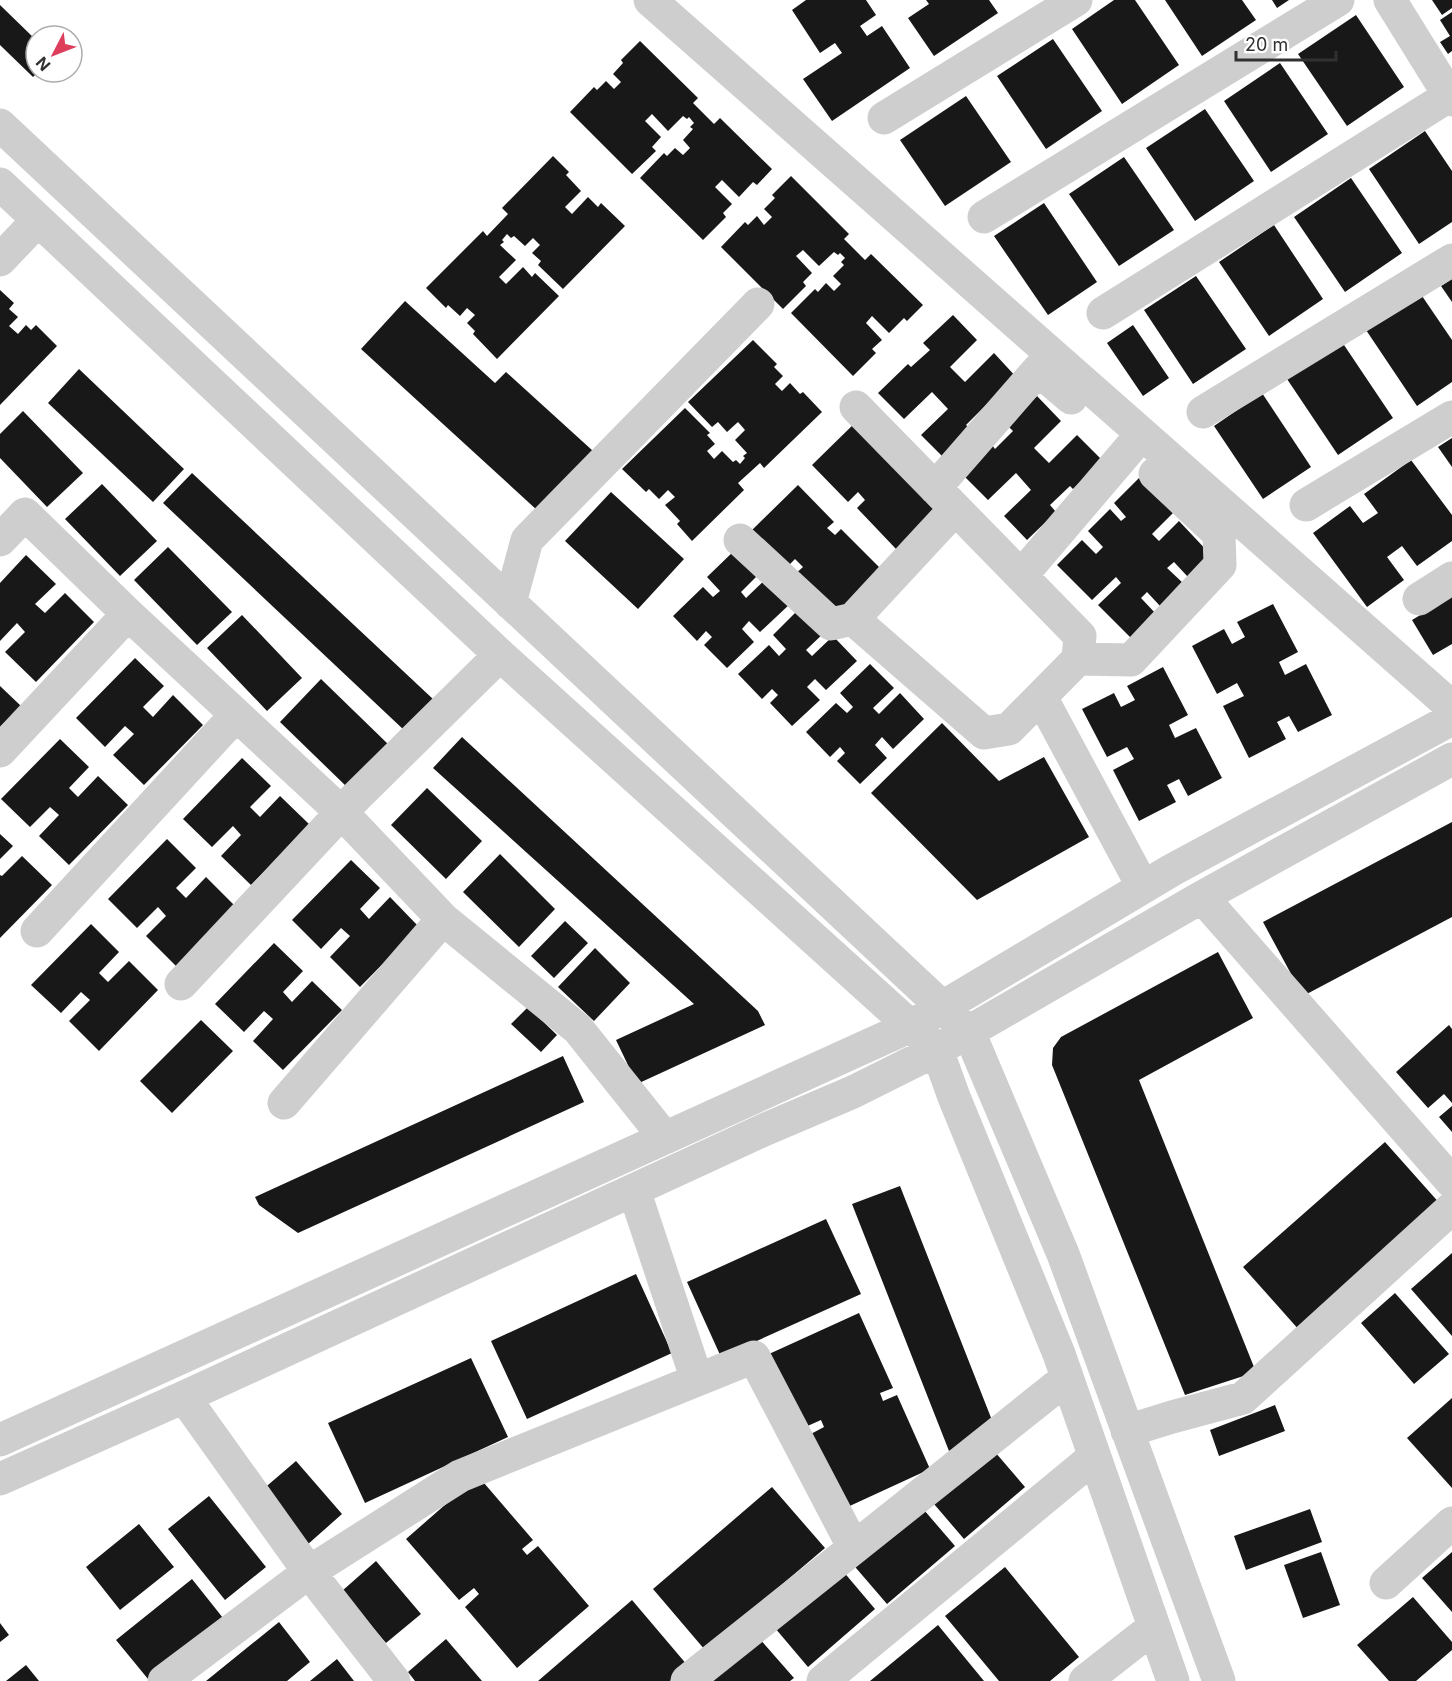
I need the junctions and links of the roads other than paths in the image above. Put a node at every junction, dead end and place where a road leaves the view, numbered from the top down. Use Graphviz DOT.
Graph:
graph roads {
  1 [pos="650,0"];
  2 [pos="1076,0"];
  3 [pos="1338,0"];
  4 [pos="1390,0"];
  5 [pos="1451,98"];
  6 [pos="884,118"];
  7 [pos="0,125"];
  8 [pos="0,184"];
  9 [pos="984,217"];
  10 [pos="38,220"];
  11 [pos="0,260"];
  12 [pos="1452,260"];
  13 [pos="953,292"];
  14 [pos="758,304"];
  15 [pos="1103,313"];
  16 [pos="1038,370"];
  17 [pos="856,407"];
  18 [pos="1203,412"];
  19 [pos="1452,417"];
  20 [pos="1126,434"];
  21 [pos="1147,467"];
  22 [pos="945,498"];
  23 [pos="1306,505"];
  24 [pos="0,540"];
  25 [pos="740,540"];
  26 [pos="1021,576"];
  27 [pos="1452,578"];
  28 [pos="1419,599"];
  29 [pos="510,603"];
  30 [pos="128,614"];
  31 [pos="854,619"];
  32 [pos="500,655"];
  33 [pos="1078,659"];
  34 [pos="1041,697"];
  35 [pos="1452,707"];
  36 [pos="236,715"];
  37 [pos="1452,718"];
  38 [pos="0,752"];
  39 [pos="1452,759"];
  40 [pos="342,813"];
  41 [pos="1143,887"];
  42 [pos="1202,897"];
  43 [pos="443,919"];
  44 [pos="37,931"];
  45 [pos="181,984"];
  46 [pos="943,1007"];
  47 [pos="911,1026"];
  48 [pos="969,1032"];
  49 [pos="937,1050"];
  50 [pos="284,1103"];
  51 [pos="665,1138"];
  52 [pos="1452,1182"];
  53 [pos="634,1190"];
  54 [pos="1452,1208"];
  55 [pos="1067,1378"];
  56 [pos="697,1380"];
  57 [pos="184,1397"];
  58 [pos="1127,1431"];
  59 [pos="0,1440"];
  60 [pos="1094,1457"];
  61 [pos="0,1479"];
  62 [pos="1452,1523"];
  63 [pos="854,1548"];
  64 [pos="309,1572"];
  65 [pos="1386,1583"];
  66 [pos="1154,1627"];
  67 [pos="164,1681"];
  68 [pos="394,1681"];
  69 [pos="687,1681"];
  70 [pos="823,1681"];
  71 [pos="1085,1681"];
  72 [pos="1173,1681"];
  73 [pos="1219,1681"];
  1 -- 20 [label="street"];
  2 -- 6 [label="street"];
  3 -- 9 [label="street"];
  4 -- 5 [label="street"];
  5 -- 15 [label="street"];
  7 -- 29 [label="street"];
  8 -- 10 [label="street"];
  10 -- 11 [label="street"];
  10 -- 32 [label="street"];
  12 -- 18 [label="street"];
  13 -- 16 [label="street"];
  14 -- 29 [label="street"];
  16 -- 20 [label="street"];
  16 -- 22 [label="street"];
  17 -- 22 [label="street"];
  19 -- 23 [label="street"];
  20 -- 26 [label="street"];
  20 -- 35 [label="street"];
  21 -- 33 [label="street"];
  22 -- 26 [label="street"];
  22 -- 31 [label="street"];
  24 -- 30 [label="street"];
  25 -- 31 [label="street"];
  26 -- 33 [label="street"];
  27 -- 28 [label="street"];
  29 -- 46 [label="street"];
  30 -- 36 [label="street"];
  30 -- 38 [label="street"];
  31 -- 34 [label="street"];
  32 -- 40 [label="street"];
  32 -- 47 [label="street"];
  33 -- 34 [label="street"];
  34 -- 41 [label="street"];
  36 -- 40 [label="street"];
  36 -- 44 [label="street"];
  37 -- 41 [label="street"];
  39 -- 42 [label="street"];
  40 -- 43 [label="street"];
  40 -- 45 [label="street"];
  41 -- 46 [label="street"];
  42 -- 48 [label="street"];
  42 -- 52 [label="street"];
  43 -- 50 [label="street"];
  43 -- 51 [label="street"];
  46 -- 47 [label="street"];
  46 -- 48 [label="street"];
  47 -- 49 [label="street"];
  47 -- 51 [label="street"];
  48 -- 49 [label="street"];
  48 -- 58 [label="street"];
  49 -- 53 [label="street"];
  49 -- 55 [label="street"];
  51 -- 59 [label="street"];
  53 -- 56 [label="street"];
  53 -- 57 [label="street"];
  54 -- 58 [label="street"];
  55 -- 60 [label="street"];
  55 -- 63 [label="street"];
  56 -- 63 [label="street"];
  56 -- 64 [label="street"];
  57 -- 61 [label="street"];
  57 -- 64 [label="street"];
  58 -- 73 [label="street"];
  60 -- 66 [label="street"];
  60 -- 70 [label="street"];
  62 -- 65 [label="street"];
  63 -- 69 [label="street"];
  64 -- 67 [label="street"];
  64 -- 68 [label="street"];
  66 -- 71 [label="street"];
  66 -- 72 [label="street"];
}
